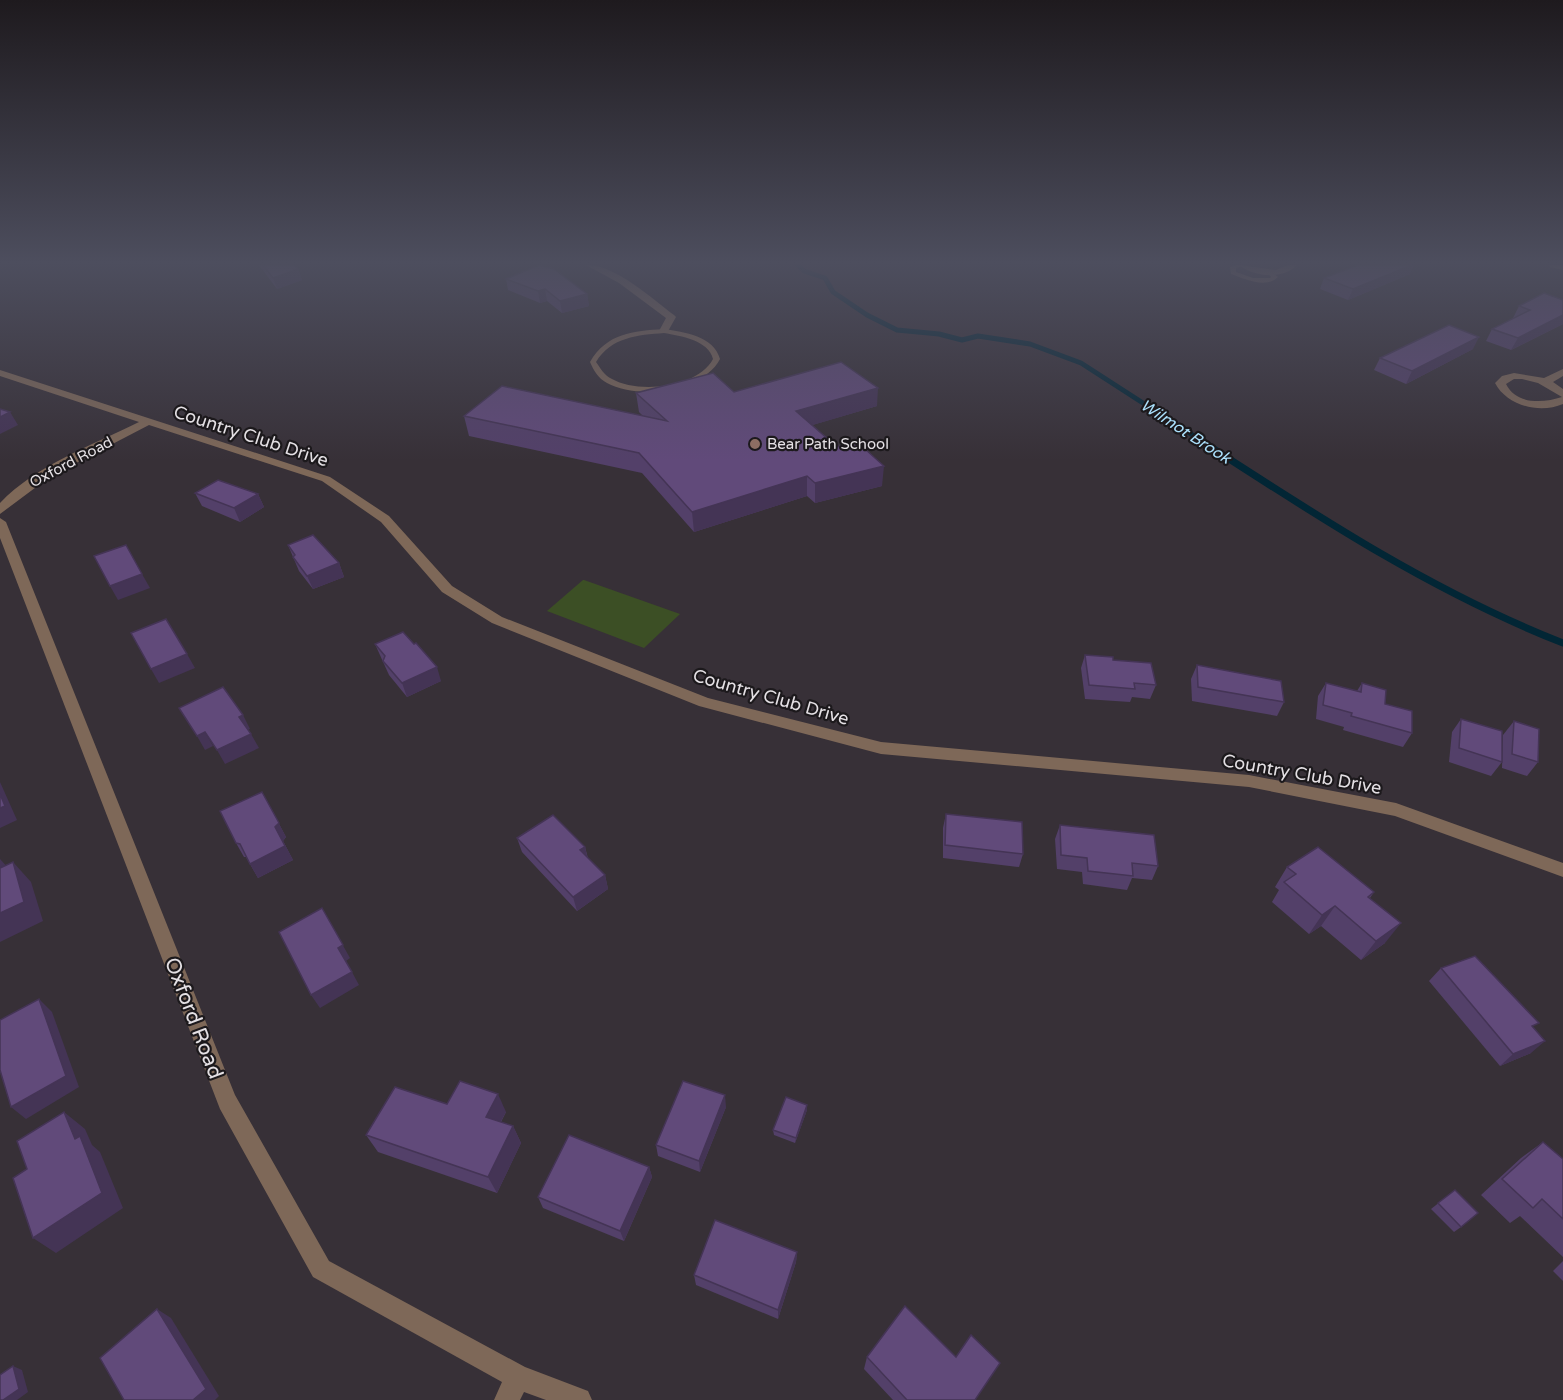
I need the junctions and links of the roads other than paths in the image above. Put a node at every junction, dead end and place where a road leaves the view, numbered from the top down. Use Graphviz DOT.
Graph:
graph roads {
  1 [pos="664,331"];
  2 [pos="1563,372"];
  3 [pos="0,373"];
  4 [pos="1545,382"];
  5 [pos="1563,394"];
  6 [pos="1563,400"];
  7 [pos="147,422"];
  8 [pos="0,510"];
  9 [pos="0,522"];
  10 [pos="1563,870"];
  11 [pos="518,1377"];
  12 [pos="507,1400"];
  13 [pos="579,1400"];
  1 -- 1 [label="lane"];
  2 -- 4 [label="street"];
  3 -- 7 [label="street, Country Club Drive"];
  4 -- 5 [label="street"];
  4 -- 6 [label="street"];
  7 -- 8 [label="street, Oxford Road"];
  7 -- 10 [label="street, Country Club Drive"];
  9 -- 11 [label="street, Oxford Road"];
  11 -- 12 [label="street"];
  11 -- 13 [label="street, Oxford Road"];
}
